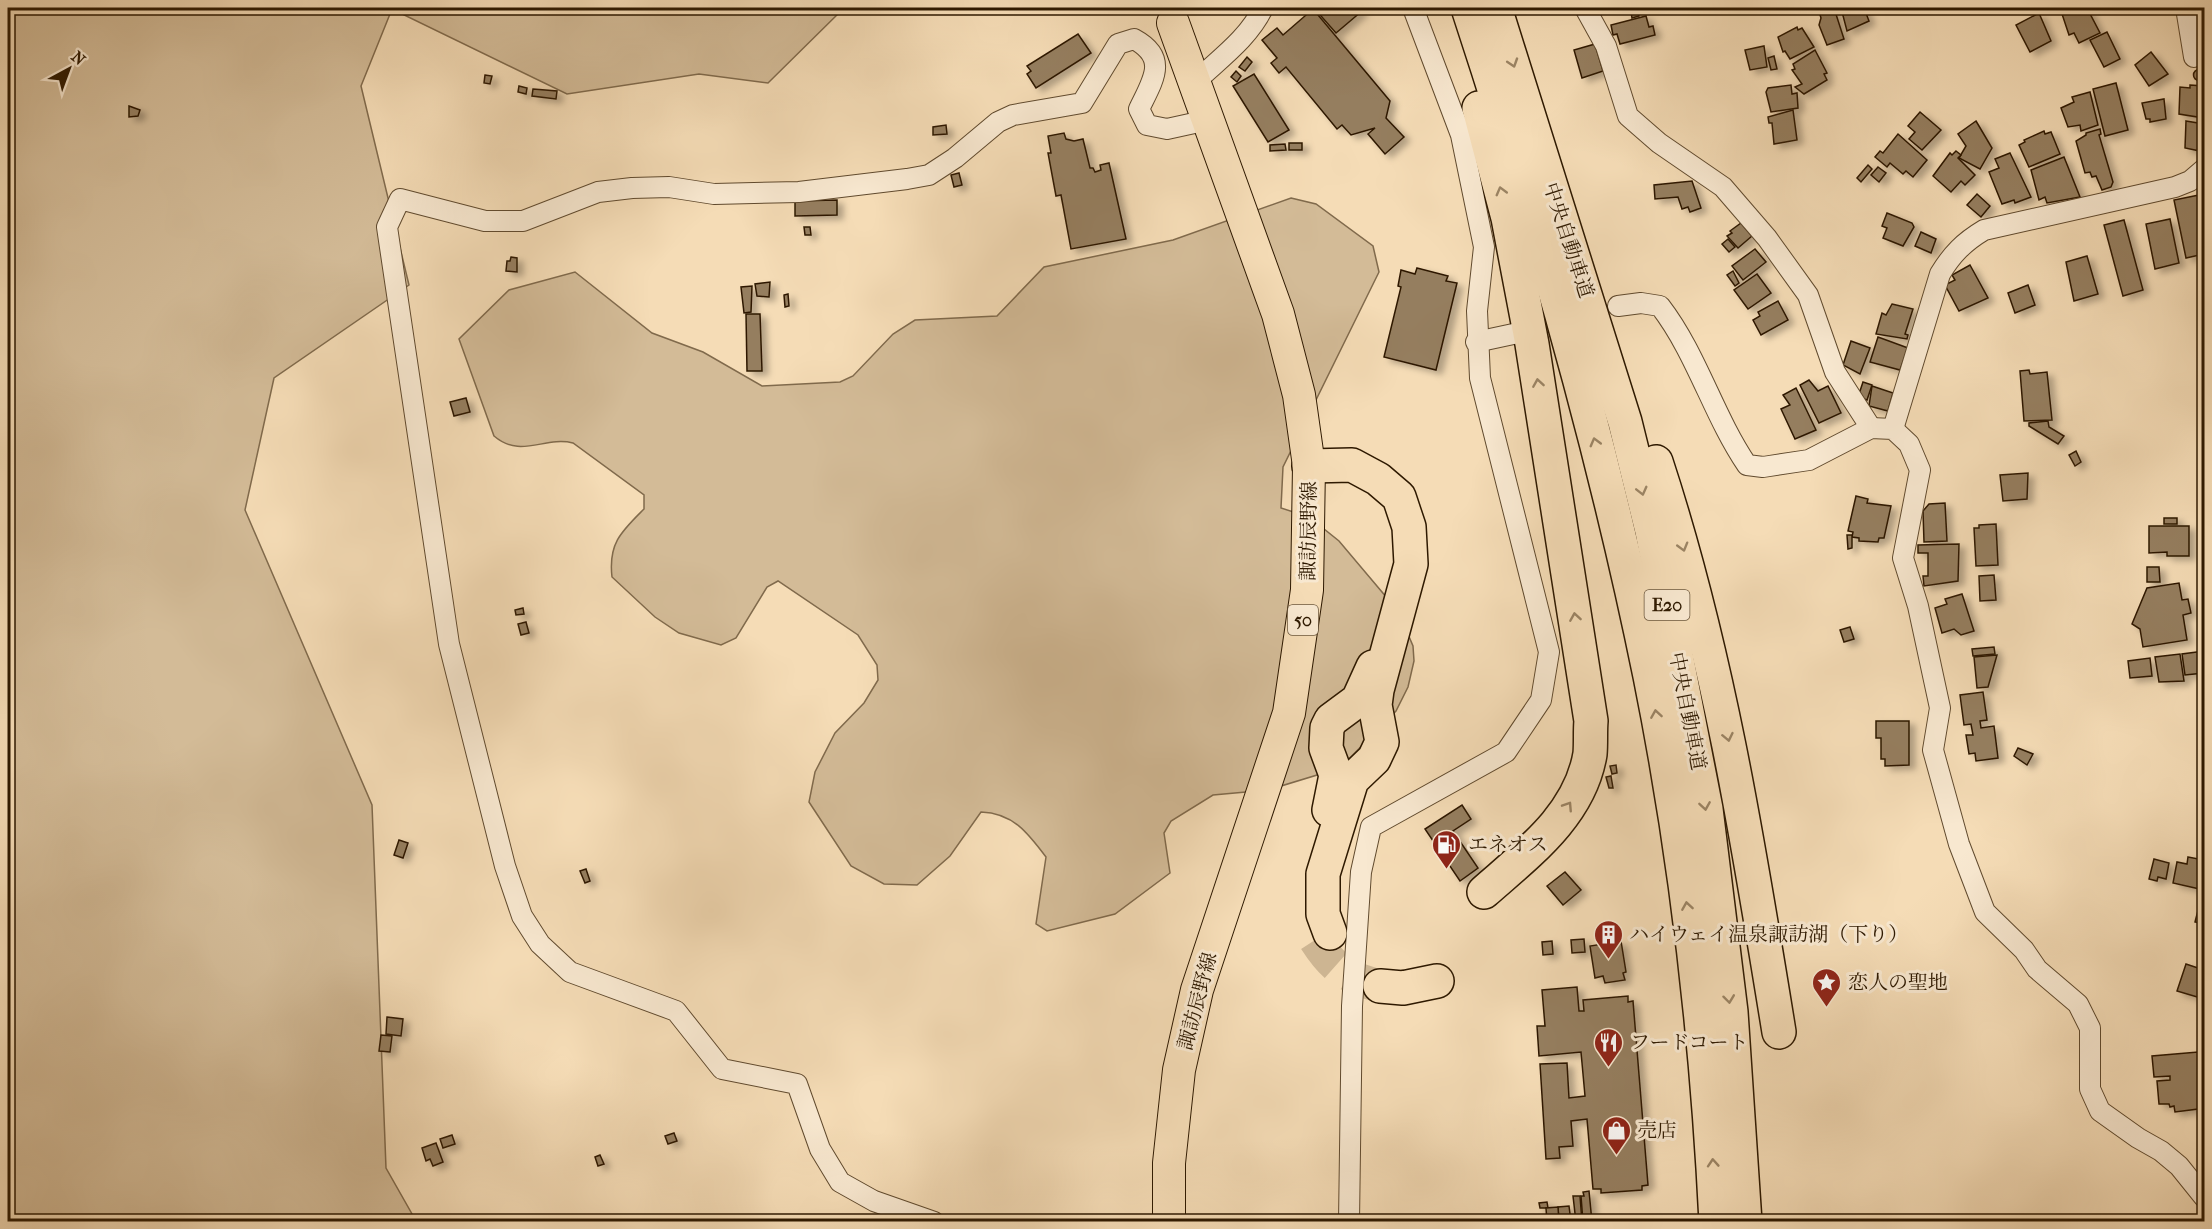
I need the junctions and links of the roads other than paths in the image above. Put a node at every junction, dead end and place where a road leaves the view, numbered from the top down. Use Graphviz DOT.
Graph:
graph roads {
  1 [pos="1263,8"];
  2 [pos="1413,8"];
  3 [pos="1452,8"];
  4 [pos="1468,8"];
  5 [pos="1495,8"];
  6 [pos="1585,8"];
  7 [pos="2186,8"];
  8 [pos="1173,23"];
  9 [pos="2194,57"];
  10 [pos="1194,83"];
  11 [pos="1208,120"];
  12 [pos="2205,170"];
  13 [pos="1603,302"];
  14 [pos="1518,333"];
  15 [pos="1476,342"];
  16 [pos="1871,428"];
  17 [pos="1893,429"];
  18 [pos="1309,466"];
  19 [pos="1407,581"];
  20 [pos="1484,892"];
  21 [pos="1779,1032"];
  22 [pos="2205,1197"];
  23 [pos="934,1221"];
  24 [pos="1169,1221"];
  25 [pos="1349,1221"];
  26 [pos="1716,1221"];
  27 [pos="1745,1221"];
  1 -- 10 [label="street"];
  2 -- 15 [label="street"];
  20 -- 3 [label="highway, one-way"];
  26 -- 4 [label="highway, 中央自動車道 / E20, one-way"];
  5 -- 13 [label="highway, 中央自動車道 / E20, one-way"];
  6 -- 16 [label="street"];
  7 -- 9 [label="street"];
  8 -- 10 [label="main road, 諏訪辰野線 / 50"];
  10 -- 11 [label="main road, 諏訪辰野線 / 50"];
  11 -- 18 [label="main road, 諏訪辰野線 / 50"];
  11 -- 23 [label="street"];
  12 -- 17 [label="street"];
  13 -- 16 [label="street"];
  13 -- 21 [label="highway, one-way"];
  13 -- 27 [label="highway, 中央自動車道 / E20, one-way"];
  14 -- 15 [label="street"];
  15 -- 25 [label="street"];
  16 -- 17 [label="street"];
  17 -- 22 [label="street"];
  18 -- 19 [label="highway"];
  18 -- 24 [label="main road, 諏訪辰野線 / 50"];
  19 -- 19 [label="highway"];
}
